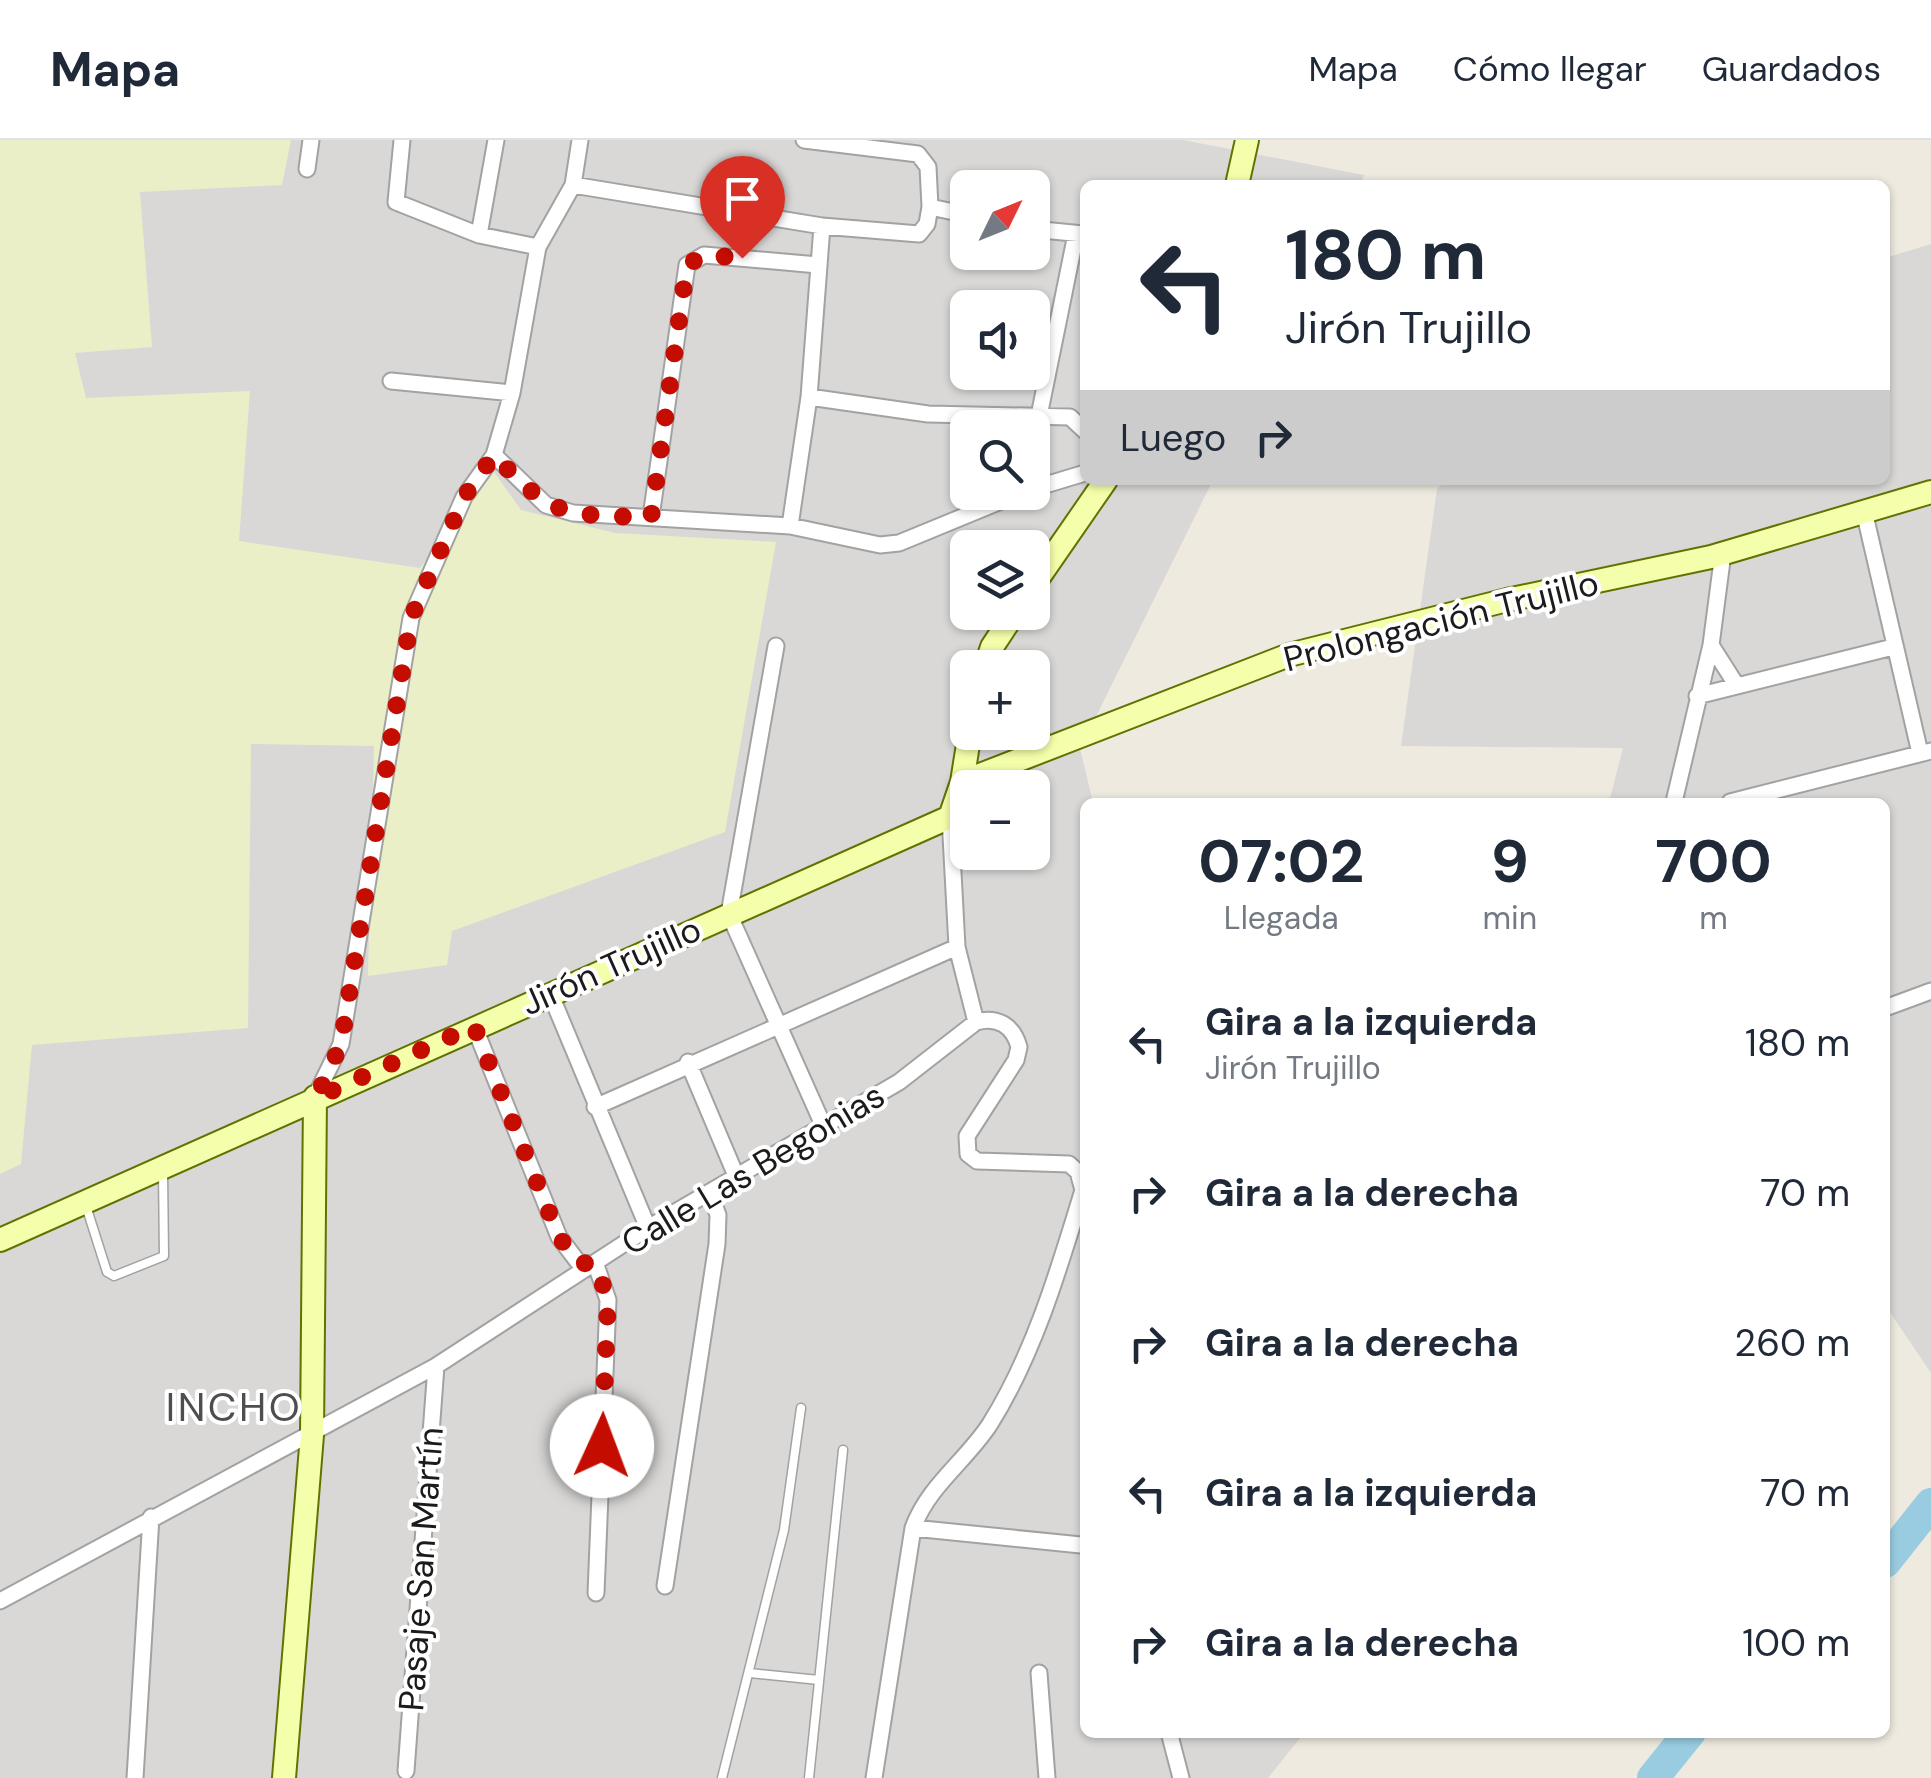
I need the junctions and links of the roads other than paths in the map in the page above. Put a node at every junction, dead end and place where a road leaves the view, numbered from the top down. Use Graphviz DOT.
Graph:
graph roads {
  1 [pos="311,140"];
  2 [pos="402,140"];
  3 [pos="496,140"];
  4 [pos="580,140"];
  5 [pos="804,140"];
  6 [pos="1247,140"];
  7 [pos="307,169"];
  8 [pos="1238,180"];
  9 [pos="573,185"];
  10 [pos="930,207"];
  11 [pos="950,212"];
  12 [pos="822,226"];
  13 [pos="1050,231"];
  14 [pos="1080,234"];
  15 [pos="479,235"];
  16 [pos="538,247"];
  17 [pos="818,265"];
  18 [pos="391,380"];
  19 [pos="512,393"];
  20 [pos="808,397"];
  21 [pos="1040,410"];
  22 [pos="950,414"];
  23 [pos="1050,416"];
  24 [pos="1080,426"];
  25 [pos="494,455"];
  26 [pos="1078,476"];
  27 [pos="1050,483"];
  28 [pos="1081,485"];
  29 [pos="1102,485"];
  30 [pos="1931,492"];
  31 [pos="1089,502"];
  32 [pos="979,510"];
  33 [pos="1864,511"];
  34 [pos="651,518"];
  35 [pos="790,526"];
  36 [pos="1723,553"];
  37 [pos="1050,560"];
  38 [pos="776,646"];
  39 [pos="1711,646"];
  40 [pos="1893,647"];
  41 [pos="1737,686"];
  42 [pos="1697,696"];
  43 [pos="1926,752"];
  44 [pos="993,770"];
  45 [pos="1675,798"];
  46 [pos="1746,798"];
  47 [pos="950,816"];
  48 [pos="953,870"];
  49 [pos="729,914"];
  50 [pos="957,947"];
  51 [pos="1931,991"];
  52 [pos="550,992"];
  53 [pos="1890,1006"];
  54 [pos="976,1022"];
  55 [pos="778,1024"];
  56 [pos="474,1026"];
  57 [pos="688,1062"];
  58 [pos="316,1098"];
  59 [pos="595,1108"];
  60 [pos="824,1127"];
  61 [pos="162,1167"];
  62 [pos="1080,1177"];
  63 [pos="737,1178"];
  64 [pos="710,1193"];
  65 [pos="84,1202"];
  66 [pos="1080,1209"];
  67 [pos="648,1228"];
  68 [pos="0,1240"];
  69 [pos="596,1265"];
  70 [pos="436,1366"];
  71 [pos="801,1408"];
  72 [pos="312,1435"];
  73 [pos="843,1450"];
  74 [pos="151,1517"];
  75 [pos="914,1528"];
  76 [pos="1080,1545"];
  77 [pos="665,1586"];
  78 [pos="596,1593"];
  79 [pos="0,1600"];
  80 [pos="1039,1672"];
  81 [pos="750,1673"];
  82 [pos="819,1680"];
  83 [pos="1171,1738"];
  84 [pos="406,1772"];
  85 [pos="135,1778"];
  86 [pos="284,1778"];
  87 [pos="722,1778"];
  88 [pos="809,1778"];
  89 [pos="874,1778"];
  90 [pos="1047,1778"];
  91 [pos="1181,1778"];
  1 -- 7 [label="street"];
  2 -- 15 [label="street"];
  3 -- 15 [label="street"];
  4 -- 9 [label="street"];
  5 -- 10 [label="street"];
  6 -- 8 [label="street"];
  9 -- 12 [label="street"];
  9 -- 16 [label="street"];
  10 -- 11 [label="street"];
  10 -- 12 [label="street"];
  12 -- 17 [label="street"];
  13 -- 14 [label="street"];
  14 -- 21 [label="street"];
  15 -- 16 [label="street"];
  16 -- 19 [label="street"];
  17 -- 20 [label="street"];
  17 -- 34 [label="street"];
  18 -- 19 [label="street"];
  19 -- 25 [label="street"];
  20 -- 22 [label="street"];
  20 -- 35 [label="street"];
  23 -- 24 [label="street"];
  25 -- 34 [label="street"];
  25 -- 58 [label="street"];
  26 -- 27 [label="street"];
  28 -- 31 [label="street"];
  29 -- 31 [label="street"];
  30 -- 33 [label="street, Prolongación Trujillo"];
  31 -- 37 [label="street"];
  32 -- 35 [label="street"];
  33 -- 36 [label="street, Prolongación Trujillo"];
  33 -- 40 [label="street"];
  34 -- 35 [label="street"];
  36 -- 39 [label="street"];
  36 -- 44 [label="street, Prolongación Trujillo"];
  38 -- 49 [label="street"];
  39 -- 41 [label="street"];
  39 -- 42 [label="street"];
  40 -- 41 [label="street"];
  40 -- 43 [label="street"];
  41 -- 42 [label="street"];
  42 -- 45 [label="street"];
  43 -- 46 [label="street"];
  47 -- 49 [label="street, Jirón Trujillo"];
  48 -- 50 [label="street"];
  49 -- 52 [label="street, Jirón Trujillo"];
  49 -- 55 [label="street"];
  50 -- 54 [label="street"];
  50 -- 55 [label="street"];
  51 -- 53 [label="street"];
  52 -- 56 [label="street, Jirón Trujillo"];
  52 -- 59 [label="street"];
  54 -- 60 [label="street, Calle Las Begonias"];
  54 -- 62 [label="street"];
  55 -- 57 [label="street"];
  55 -- 60 [label="street"];
  56 -- 58 [label="street, Jirón Trujillo"];
  56 -- 69 [label="street"];
  57 -- 59 [label="street"];
  57 -- 63 [label="street"];
  58 -- 61 [label="street, Jirón Trujillo"];
  58 -- 72 [label="street"];
  59 -- 67 [label="street"];
  60 -- 63 [label="street, Calle Las Begonias"];
  61 -- 65 [label="street, Jirón Trujillo"];
  61 -- 65 [label="lane"];
  63 -- 64 [label="street, Calle Las Begonias"];
  64 -- 67 [label="street, Calle Las Begonias"];
  64 -- 77 [label="street"];
  65 -- 68 [label="street, Jirón Trujillo"];
  66 -- 75 [label="street"];
  67 -- 69 [label="street, Calle Las Begonias"];
  69 -- 70 [label="street, Calle Las Begonias"];
  69 -- 78 [label="street"];
  70 -- 72 [label="street, Calle Las Begonias"];
  70 -- 84 [label="street, Pasaje San Martín"];
  71 -- 81 [label="lane"];
  72 -- 74 [label="street, Calle Las Begonias"];
  72 -- 86 [label="street"];
  73 -- 82 [label="lane"];
  74 -- 79 [label="street, Calle Las Begonias"];
  74 -- 85 [label="street"];
  75 -- 76 [label="street"];
  75 -- 89 [label="street"];
  80 -- 90 [label="street"];
  81 -- 82 [label="lane"];
  81 -- 87 [label="lane"];
  82 -- 88 [label="lane"];
  83 -- 91 [label="street"];
}
